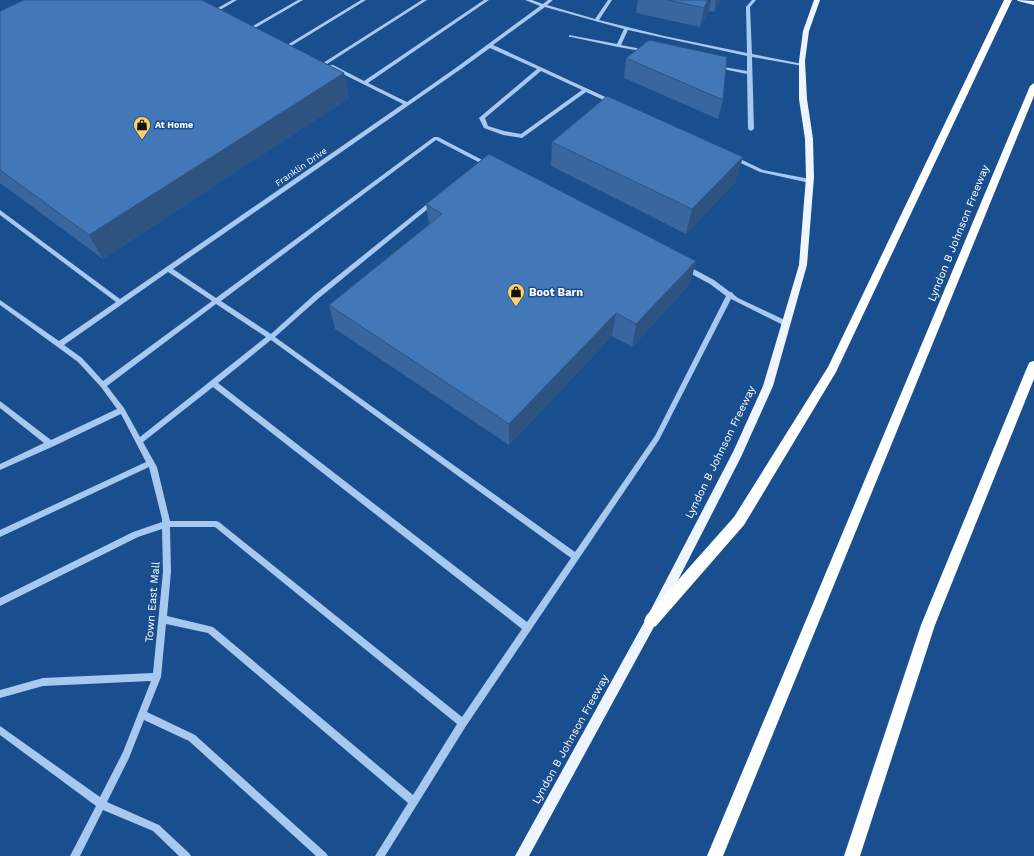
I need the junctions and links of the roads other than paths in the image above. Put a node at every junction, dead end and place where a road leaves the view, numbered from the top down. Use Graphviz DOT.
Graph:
graph roads {
  1 [pos="235,0"];
  2 [pos="301,0"];
  3 [pos="364,0"];
  4 [pos="425,0"];
  5 [pos="487,0"];
  6 [pos="527,0"];
  7 [pos="551,0"];
  8 [pos="610,0"];
  9 [pos="754,0"];
  10 [pos="817,0"];
  11 [pos="1008,0"];
  12 [pos="1020,0"];
  13 [pos="1034,3"];
  14 [pos="212,6"];
  15 [pos="545,6"];
  16 [pos="218,9"];
  17 [pos="225,13"];
  18 [pos="596,20"];
  19 [pos="246,24"];
  20 [pos="253,27"];
  21 [pos="627,28"];
  22 [pos="260,31"];
  23 [pos="571,36"];
  24 [pos="282,41"];
  25 [pos="289,45"];
  26 [pos="490,46"];
  27 [pos="618,46"];
  28 [pos="296,49"];
  29 [pos="649,52"];
  30 [pos="749,56"];
  31 [pos="318,59"];
  32 [pos="325,63"];
  33 [pos="711,65"];
  34 [pos="803,65"];
  35 [pos="540,69"];
  36 [pos="749,73"];
  37 [pos="364,83"];
  38 [pos="1034,86"];
  39 [pos="586,90"];
  40 [pos="407,104"];
  41 [pos="621,106"];
  42 [pos="750,129"];
  43 [pos="726,155"];
  44 [pos="496,169"];
  45 [pos="810,181"];
  46 [pos="438,198"];
  47 [pos="0,212"];
  48 [pos="677,263"];
  49 [pos="169,270"];
  50 [pos="730,294"];
  51 [pos="216,301"];
  52 [pos="0,302"];
  53 [pos="121,303"];
  54 [pos="787,324"];
  55 [pos="271,336"];
  56 [pos="60,346"];
  57 [pos="1034,365"];
  58 [pos="213,383"];
  59 [pos="103,384"];
  60 [pos="0,404"];
  61 [pos="122,410"];
  62 [pos="4,411"];
  63 [pos="140,441"];
  64 [pos="51,444"];
  65 [pos="151,463"];
  66 [pos="0,467"];
  67 [pos="166,524"];
  68 [pos="0,534"];
  69 [pos="576,557"];
  70 [pos="0,602"];
  71 [pos="162,619"];
  72 [pos="651,621"];
  73 [pos="528,628"];
  74 [pos="157,677"];
  75 [pos="0,694"];
  76 [pos="142,714"];
  77 [pos="463,723"];
  78 [pos="0,730"];
  79 [pos="414,802"];
  80 [pos="101,804"];
  81 [pos="75,856"];
  82 [pos="186,856"];
  83 [pos="323,856"];
  84 [pos="380,856"];
  85 [pos="522,856"];
  86 [pos="715,856"];
  87 [pos="852,856"];
  1 -- 16 [label="street"];
  2 -- 20 [label="street"];
  3 -- 25 [label="street"];
  4 -- 32 [label="street"];
  5 -- 37 [label="street"];
  6 -- 15 [label="street"];
  7 -- 15 [label="street, Franklin Drive"];
  8 -- 18 [label="street"];
  9 -- 30 [label="street"];
  10 -- 34 [label="main road, Lyndon B Johnson Freeway"];
  11 -- 72 [label="highway"];
  12 -- 13 [label="main road"];
  14 -- 16 [label="street"];
  15 -- 18 [label="street"];
  15 -- 26 [label="street, Franklin Drive"];
  16 -- 17 [label="street"];
  18 -- 21 [label="street"];
  19 -- 20 [label="street"];
  20 -- 22 [label="street"];
  21 -- 27 [label="street"];
  21 -- 30 [label="street"];
  23 -- 27 [label="street"];
  24 -- 25 [label="street"];
  25 -- 28 [label="street"];
  26 -- 35 [label="street"];
  26 -- 40 [label="street, Franklin Drive"];
  27 -- 29 [label="street"];
  30 -- 34 [label="street"];
  30 -- 36 [label="street"];
  31 -- 32 [label="street"];
  32 -- 37 [label="street"];
  33 -- 36 [label="street"];
  34 -- 45 [label="main road, Lyndon B Johnson Freeway"];
  35 -- 39 [label="street"];
  35 -- 39 [label="street"];
  36 -- 42 [label="street"];
  37 -- 40 [label="street"];
  38 -- 86 [label="highway, Lyndon B Johnson Freeway"];
  39 -- 41 [label="street"];
  40 -- 49 [label="street, Franklin Drive"];
  43 -- 45 [label="street"];
  44 -- 51 [label="street"];
  45 -- 54 [label="main road, Lyndon B Johnson Freeway"];
  46 -- 55 [label="street"];
  47 -- 53 [label="street"];
  48 -- 50 [label="street"];
  49 -- 51 [label="street"];
  49 -- 53 [label="street, Franklin Drive"];
  50 -- 54 [label="street"];
  50 -- 69 [label="street"];
  51 -- 55 [label="street"];
  51 -- 59 [label="street"];
  52 -- 56 [label="street, Town East Mall"];
  53 -- 56 [label="street, Franklin Drive"];
  54 -- 72 [label="main road, Lyndon B Johnson Freeway"];
  55 -- 58 [label="street"];
  55 -- 69 [label="street"];
  56 -- 59 [label="street, Town East Mall"];
  57 -- 87 [label="highway"];
  58 -- 63 [label="street"];
  58 -- 73 [label="street"];
  59 -- 61 [label="street, Town East Mall"];
  60 -- 62 [label="street"];
  61 -- 63 [label="street, Town East Mall"];
  61 -- 64 [label="street"];
  62 -- 64 [label="street"];
  63 -- 65 [label="street, Town East Mall"];
  64 -- 66 [label="street"];
  65 -- 67 [label="street, Town East Mall"];
  65 -- 68 [label="street"];
  67 -- 70 [label="street"];
  67 -- 71 [label="street, Town East Mall"];
  67 -- 77 [label="street"];
  69 -- 73 [label="street"];
  71 -- 74 [label="street, Town East Mall"];
  71 -- 79 [label="street"];
  72 -- 85 [label="main road, Lyndon B Johnson Freeway"];
  73 -- 77 [label="street"];
  74 -- 75 [label="street"];
  74 -- 76 [label="street, Town East Mall"];
  76 -- 80 [label="street, Town East Mall"];
  76 -- 83 [label="street"];
  77 -- 79 [label="street"];
  78 -- 80 [label="street"];
  79 -- 84 [label="street"];
  80 -- 81 [label="street, Town East Mall"];
  80 -- 82 [label="street"];
}
